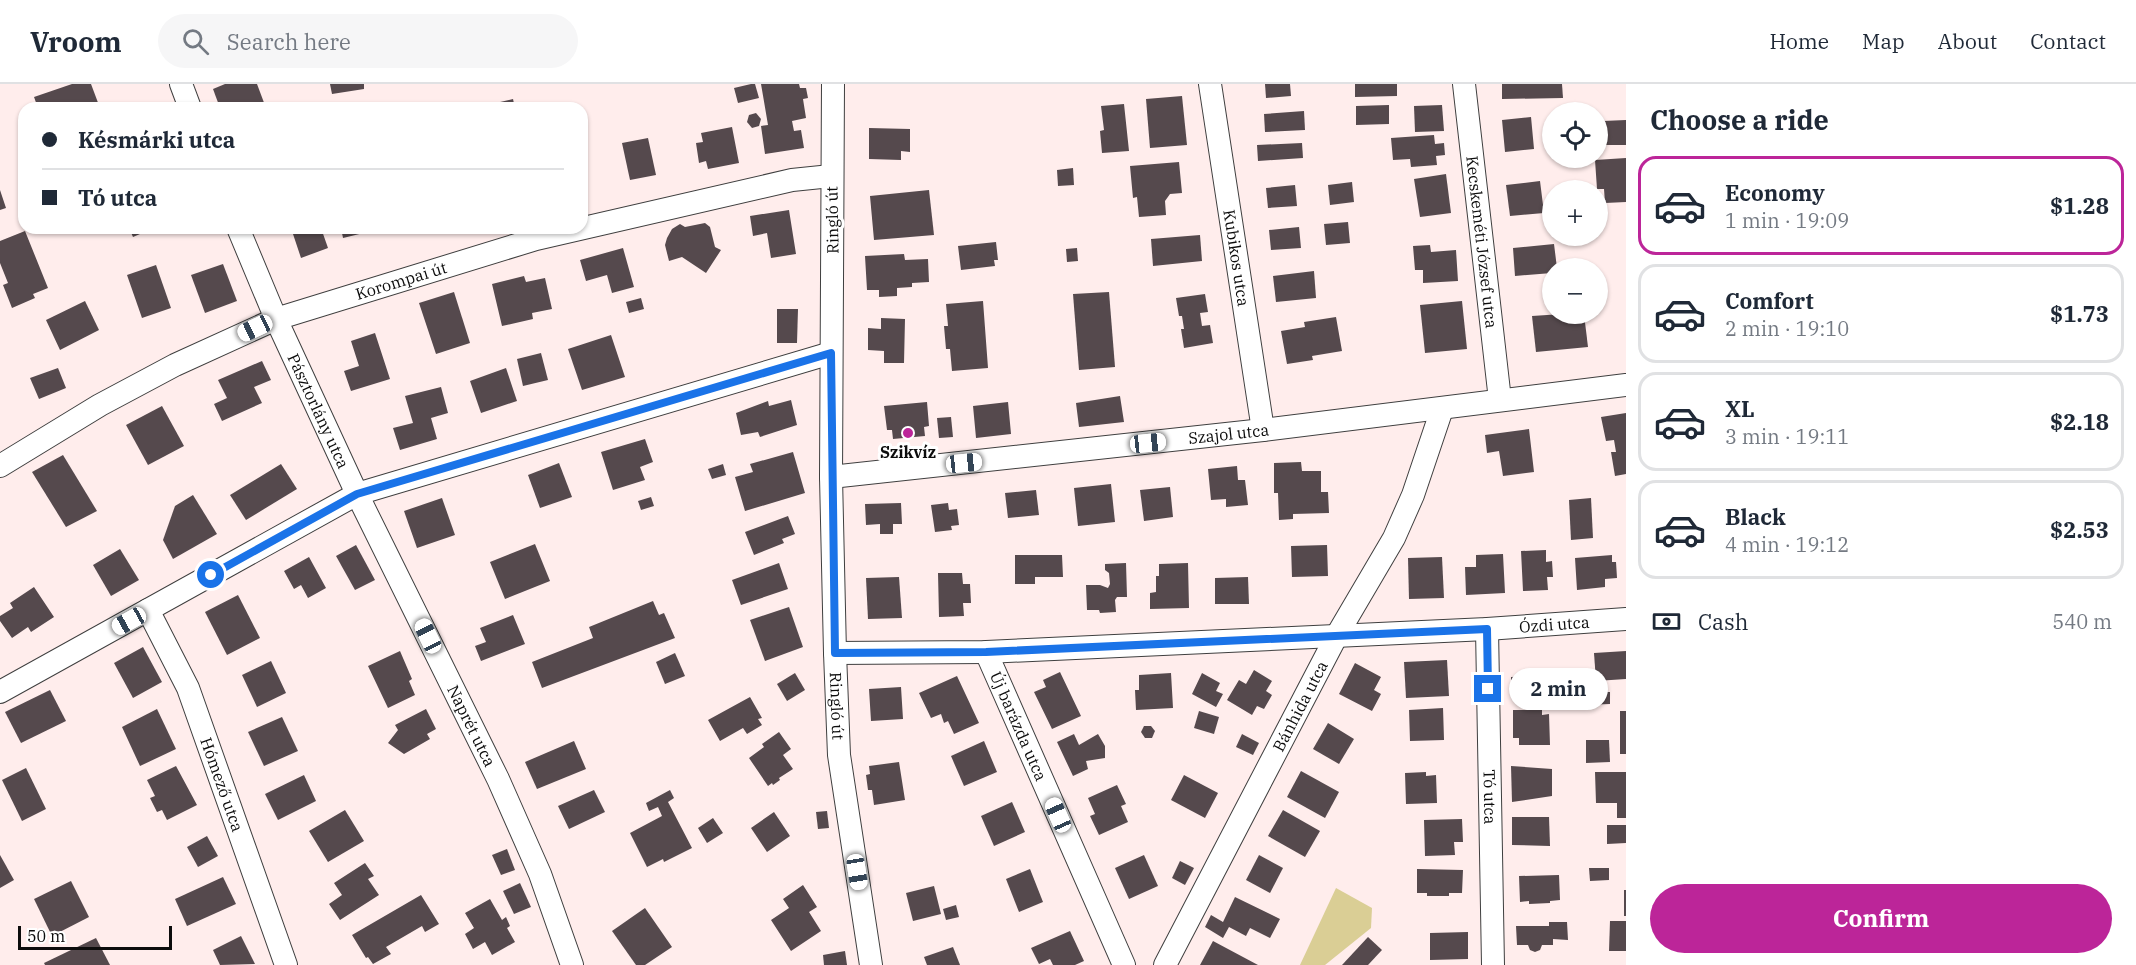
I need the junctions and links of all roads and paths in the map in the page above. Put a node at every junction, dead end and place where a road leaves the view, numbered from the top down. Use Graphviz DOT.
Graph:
graph roads {
  1 [pos="181,84"];
  2 [pos="832,84"];
  3 [pos="1210,84"];
  4 [pos="1464,84"];
  5 [pos="188,102"];
  6 [pos="831,176"];
  7 [pos="588,228"];
  8 [pos="241,234"];
  9 [pos="562,234"];
  10 [pos="276,319"];
  11 [pos="831,353"];
  12 [pos="1626,385"];
  13 [pos="1500,400"];
  14 [pos="1442,409"];
  15 [pos="1263,430"];
  16 [pos="0,466"];
  17 [pos="831,477"];
  18 [pos="357,494"];
  19 [pos="148,610"];
  20 [pos="1626,620"];
  21 [pos="1487,629"];
  22 [pos="1337,635"];
  23 [pos="986,652"];
  24 [pos="835,653"];
  25 [pos="0,692"];
  26 [pos="286,965"];
  27 [pos="572,965"];
  28 [pos="871,965"];
  29 [pos="1124,965"];
  30 [pos="1165,965"];
  31 [pos="1493,965"];
  1 -- 5 [label="street"];
  2 -- 6 [label="street, Ringló út"];
  3 -- 15 [label="street, Kubikos utca"];
  4 -- 13 [label="street, Kecskeméti József utca"];
  6 -- 7 [label="street, Korompai út"];
  6 -- 11 [label="street, Ringló út"];
  8 -- 10 [label="street, Pásztorlány utca"];
  9 -- 10 [label="street, Korompai út"];
  10 -- 16 [label="street, Korompai út"];
  10 -- 18 [label="street, Pásztorlány utca"];
  11 -- 17 [label="street, Ringló út"];
  11 -- 18 [label="street"];
  12 -- 13 [label="street, Szajol utca"];
  13 -- 14 [label="street, Szajol utca"];
  14 -- 15 [label="street, Szajol utca"];
  14 -- 22 [label="street, Bánhida utca"];
  15 -- 17 [label="street, Szajol utca"];
  17 -- 24 [label="street, Ringló út"];
  18 -- 19 [label="street"];
  18 -- 27 [label="street, Naprét utca"];
  19 -- 25 [label="street"];
  19 -- 26 [label="street, Hómező utca"];
  20 -- 21 [label="street, Ózdi utca"];
  21 -- 22 [label="street, Ózdi utca"];
  21 -- 31 [label="street, Tó utca"];
  22 -- 23 [label="street, Ózdi utca"];
  22 -- 30 [label="street, Bánhida utca"];
  23 -- 24 [label="street, Ózdi utca"];
  23 -- 29 [label="street, Új barázda utca"];
  24 -- 28 [label="street, Ringló út"];
}
